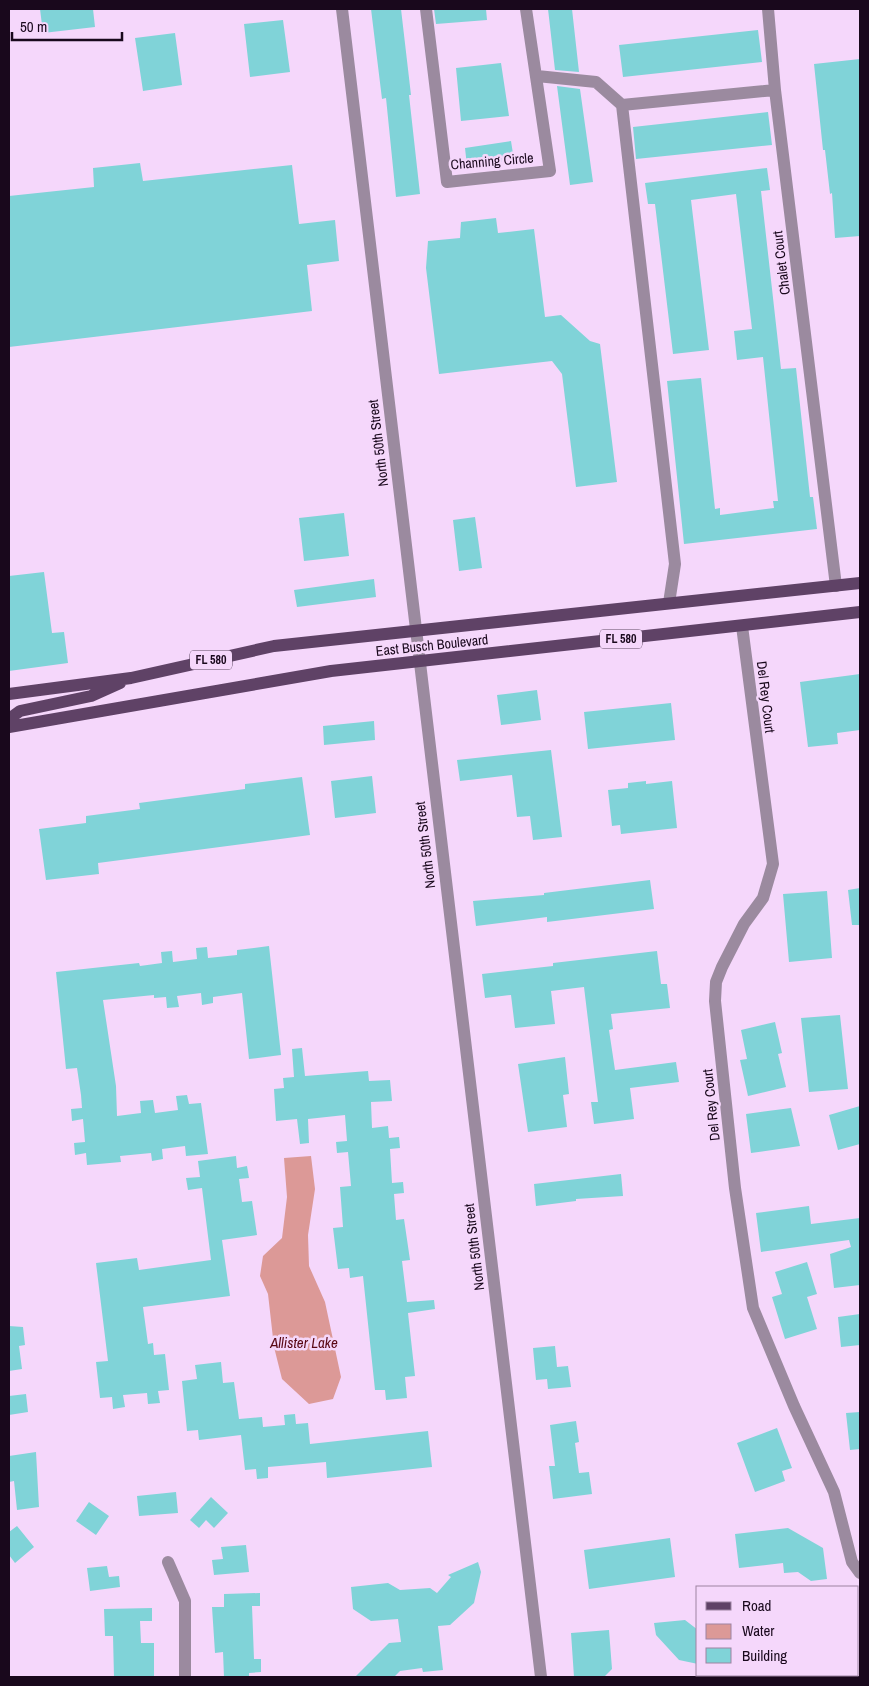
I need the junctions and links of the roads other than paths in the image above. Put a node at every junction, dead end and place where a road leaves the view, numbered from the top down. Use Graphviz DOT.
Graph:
graph roads {
  1 [pos="342,9"];
  2 [pos="426,9"];
  3 [pos="526,9"];
  4 [pos="768,9"];
  5 [pos="537,76"];
  6 [pos="775,90"];
  7 [pos="622,105"];
  8 [pos="860,583"];
  9 [pos="836,586"];
  10 [pos="669,603"];
  11 [pos="860,612"];
  12 [pos="742,626"];
  13 [pos="414,630"];
  14 [pos="418,661"];
  15 [pos="131,678"];
  16 [pos="9,694"];
  17 [pos="9,719"];
  18 [pos="9,727"];
  19 [pos="168,1562"];
  20 [pos="860,1573"];
  21 [pos="185,1677"];
  22 [pos="541,1677"];
  1 -- 13 [label="street, North 50th Street"];
  2 -- 5 [label="street, Channing Circle"];
  3 -- 5 [label="street, Channing Circle"];
  4 -- 6 [label="street, Chalet Court"];
  5 -- 7 [label="street"];
  6 -- 7 [label="street"];
  6 -- 9 [label="street, Chalet Court"];
  7 -- 10 [label="street"];
  8 -- 9 [label="main road, East Busch Boulevard / FL 580"];
  9 -- 10 [label="main road, East Busch Boulevard / FL 580"];
  10 -- 13 [label="main road, East Busch Boulevard / FL 580"];
  11 -- 12 [label="main road, East Busch Boulevard / FL 580"];
  12 -- 14 [label="main road, East Busch Boulevard / FL 580"];
  12 -- 20 [label="street, Del Rey Court"];
  13 -- 14 [label="street, North 50th Street"];
  13 -- 15 [label="main road, East Busch Boulevard / FL 580"];
  14 -- 18 [label="main road, East Busch Boulevard / FL 580"];
  14 -- 22 [label="street, North 50th Street"];
  15 -- 16 [label="main road, East Busch Boulevard / FL 580"];
  15 -- 17 [label="main road"];
  19 -- 21 [label="street"];
}
